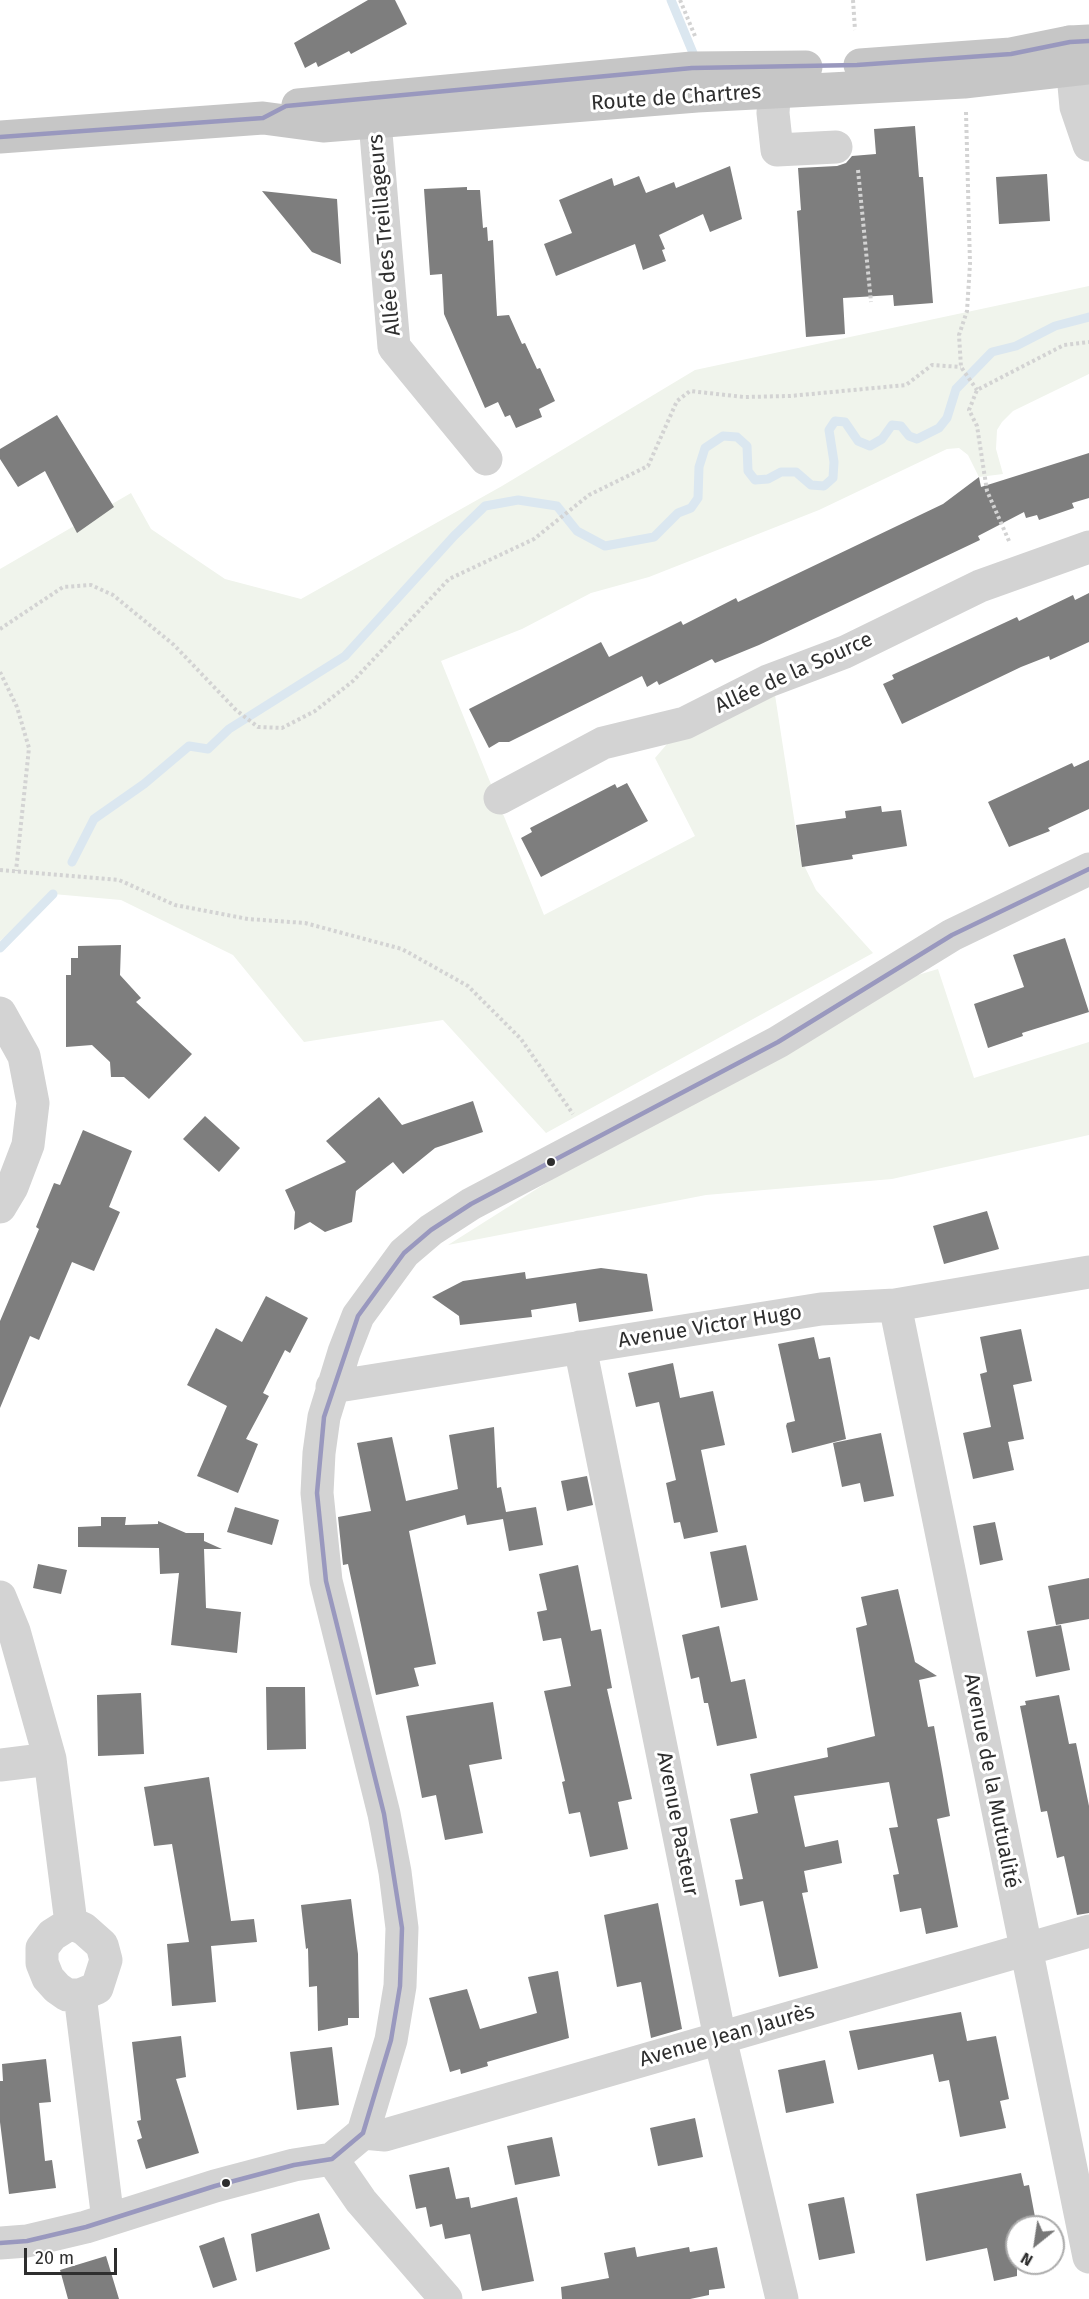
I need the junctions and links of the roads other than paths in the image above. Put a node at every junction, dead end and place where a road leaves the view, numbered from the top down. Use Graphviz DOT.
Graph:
graph roads {
  1 [pos="1080,55"];
  2 [pos="776,80"];
  3 [pos="374,110"];
  4 [pos="0,137"];
  5 [pos="1089,145"];
  6 [pos="847,154"];
  7 [pos="486,459"];
  8 [pos="1089,547"];
  9 [pos="500,798"];
  10 [pos="1089,869"];
  11 [pos="0,1013"];
  12 [pos="0,1207"];
  13 [pos="1089,1272"];
  14 [pos="895,1305"];
  15 [pos="580,1347"];
  16 [pos="332,1387"];
  17 [pos="0,1597"];
  18 [pos="50,1759"];
  19 [pos="0,1765"];
  20 [pos="71,1923"];
  21 [pos="1089,1930"];
  22 [pos="1025,1950"];
  23 [pos="80,1995"];
  24 [pos="720,2038"];
  25 [pos="363,2133"];
  26 [pos="332,2159"];
  27 [pos="108,2220"];
  28 [pos="0,2243"];
  29 [pos="1089,2257"];
  30 [pos="446,2299"];
  31 [pos="782,2299"];
  1 -- 2 [label="main road, Route de Chartres"];
  1 -- 5 [label="street"];
  2 -- 3 [label="main road, Route de Chartres"];
  2 -- 6 [label="street"];
  3 -- 4 [label="main road, Route de Chartres"];
  3 -- 7 [label="street, Allée des Treillageurs"];
  8 -- 9 [label="street, Allée de la Source"];
  10 -- 16 [label="street"];
  11 -- 12 [label="street"];
  13 -- 14 [label="street, Avenue Victor Hugo"];
  14 -- 15 [label="street, Avenue Victor Hugo"];
  14 -- 22 [label="street, Avenue de la Mutualité"];
  15 -- 16 [label="street, Avenue Victor Hugo"];
  15 -- 24 [label="street, Avenue Pasteur"];
  16 -- 25 [label="street"];
  17 -- 18 [label="street"];
  18 -- 19 [label="street"];
  18 -- 20 [label="street"];
  20 -- 23 [label="street"];
  20 -- 23 [label="street"];
  21 -- 22 [label="street, Avenue Jean Jaurès"];
  22 -- 24 [label="street, Avenue Jean Jaurès"];
  22 -- 29 [label="street, Avenue de la Mutualité"];
  23 -- 27 [label="street"];
  24 -- 25 [label="street, Avenue Jean Jaurès"];
  24 -- 31 [label="street, Avenue Pasteur"];
  25 -- 26 [label="street"];
  26 -- 27 [label="street"];
  26 -- 30 [label="street"];
  27 -- 28 [label="street"];
}
